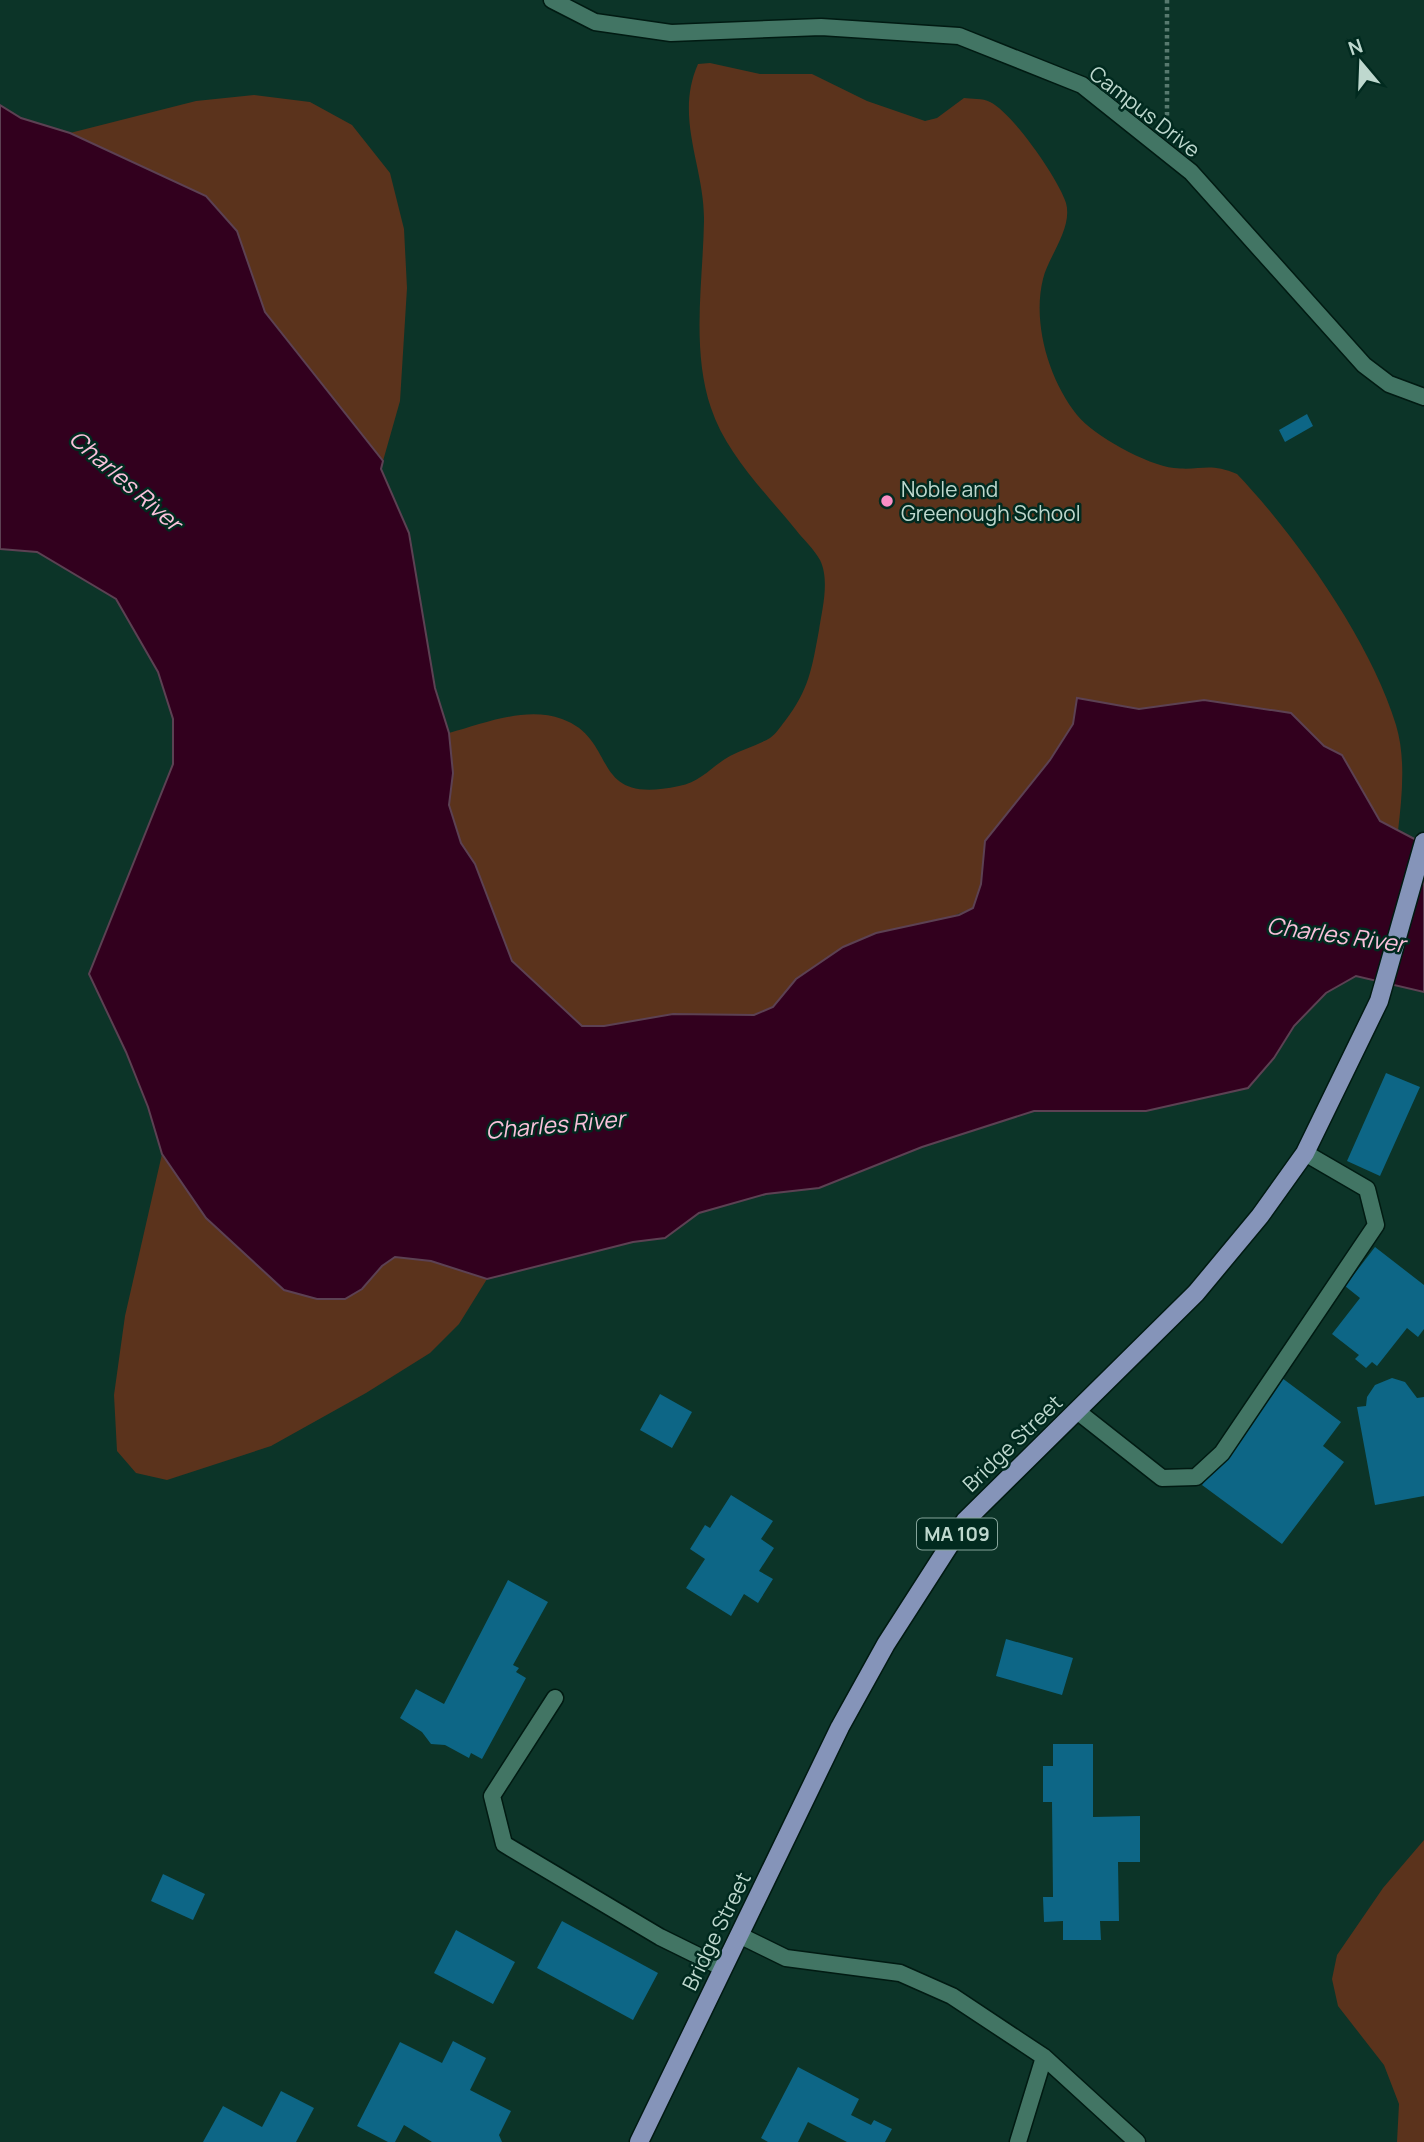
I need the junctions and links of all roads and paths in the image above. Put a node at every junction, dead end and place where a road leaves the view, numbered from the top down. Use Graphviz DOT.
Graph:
graph roads {
  1 [pos="551,0"];
  2 [pos="1167,0"];
  3 [pos="1170,155"];
  4 [pos="1424,397"];
  5 [pos="1424,842"];
  6 [pos="1305,1153"];
  7 [pos="1077,1411"];
  8 [pos="555,1698"];
  9 [pos="739,1936"];
  10 [pos="723,1968"];
  11 [pos="1044,2057"];
  12 [pos="639,2142"];
  13 [pos="1018,2142"];
  14 [pos="1137,2142"];
  1 -- 3 [label="lane, Campus Drive"];
  2 -- 3 [label="path"];
  3 -- 4 [label="lane, Campus Drive"];
  5 -- 6 [label="main road, Bridge Street / MA 109"];
  6 -- 7 [label="main road, Bridge Street / MA 109"];
  6 -- 7 [label="lane"];
  7 -- 9 [label="main road, Bridge Street / MA 109"];
  8 -- 10 [label="lane"];
  9 -- 10 [label="main road, Bridge Street / MA 109"];
  9 -- 11 [label="lane"];
  10 -- 12 [label="main road, Bridge Street / MA 109"];
  11 -- 13 [label="lane"];
  11 -- 14 [label="lane"];
}
